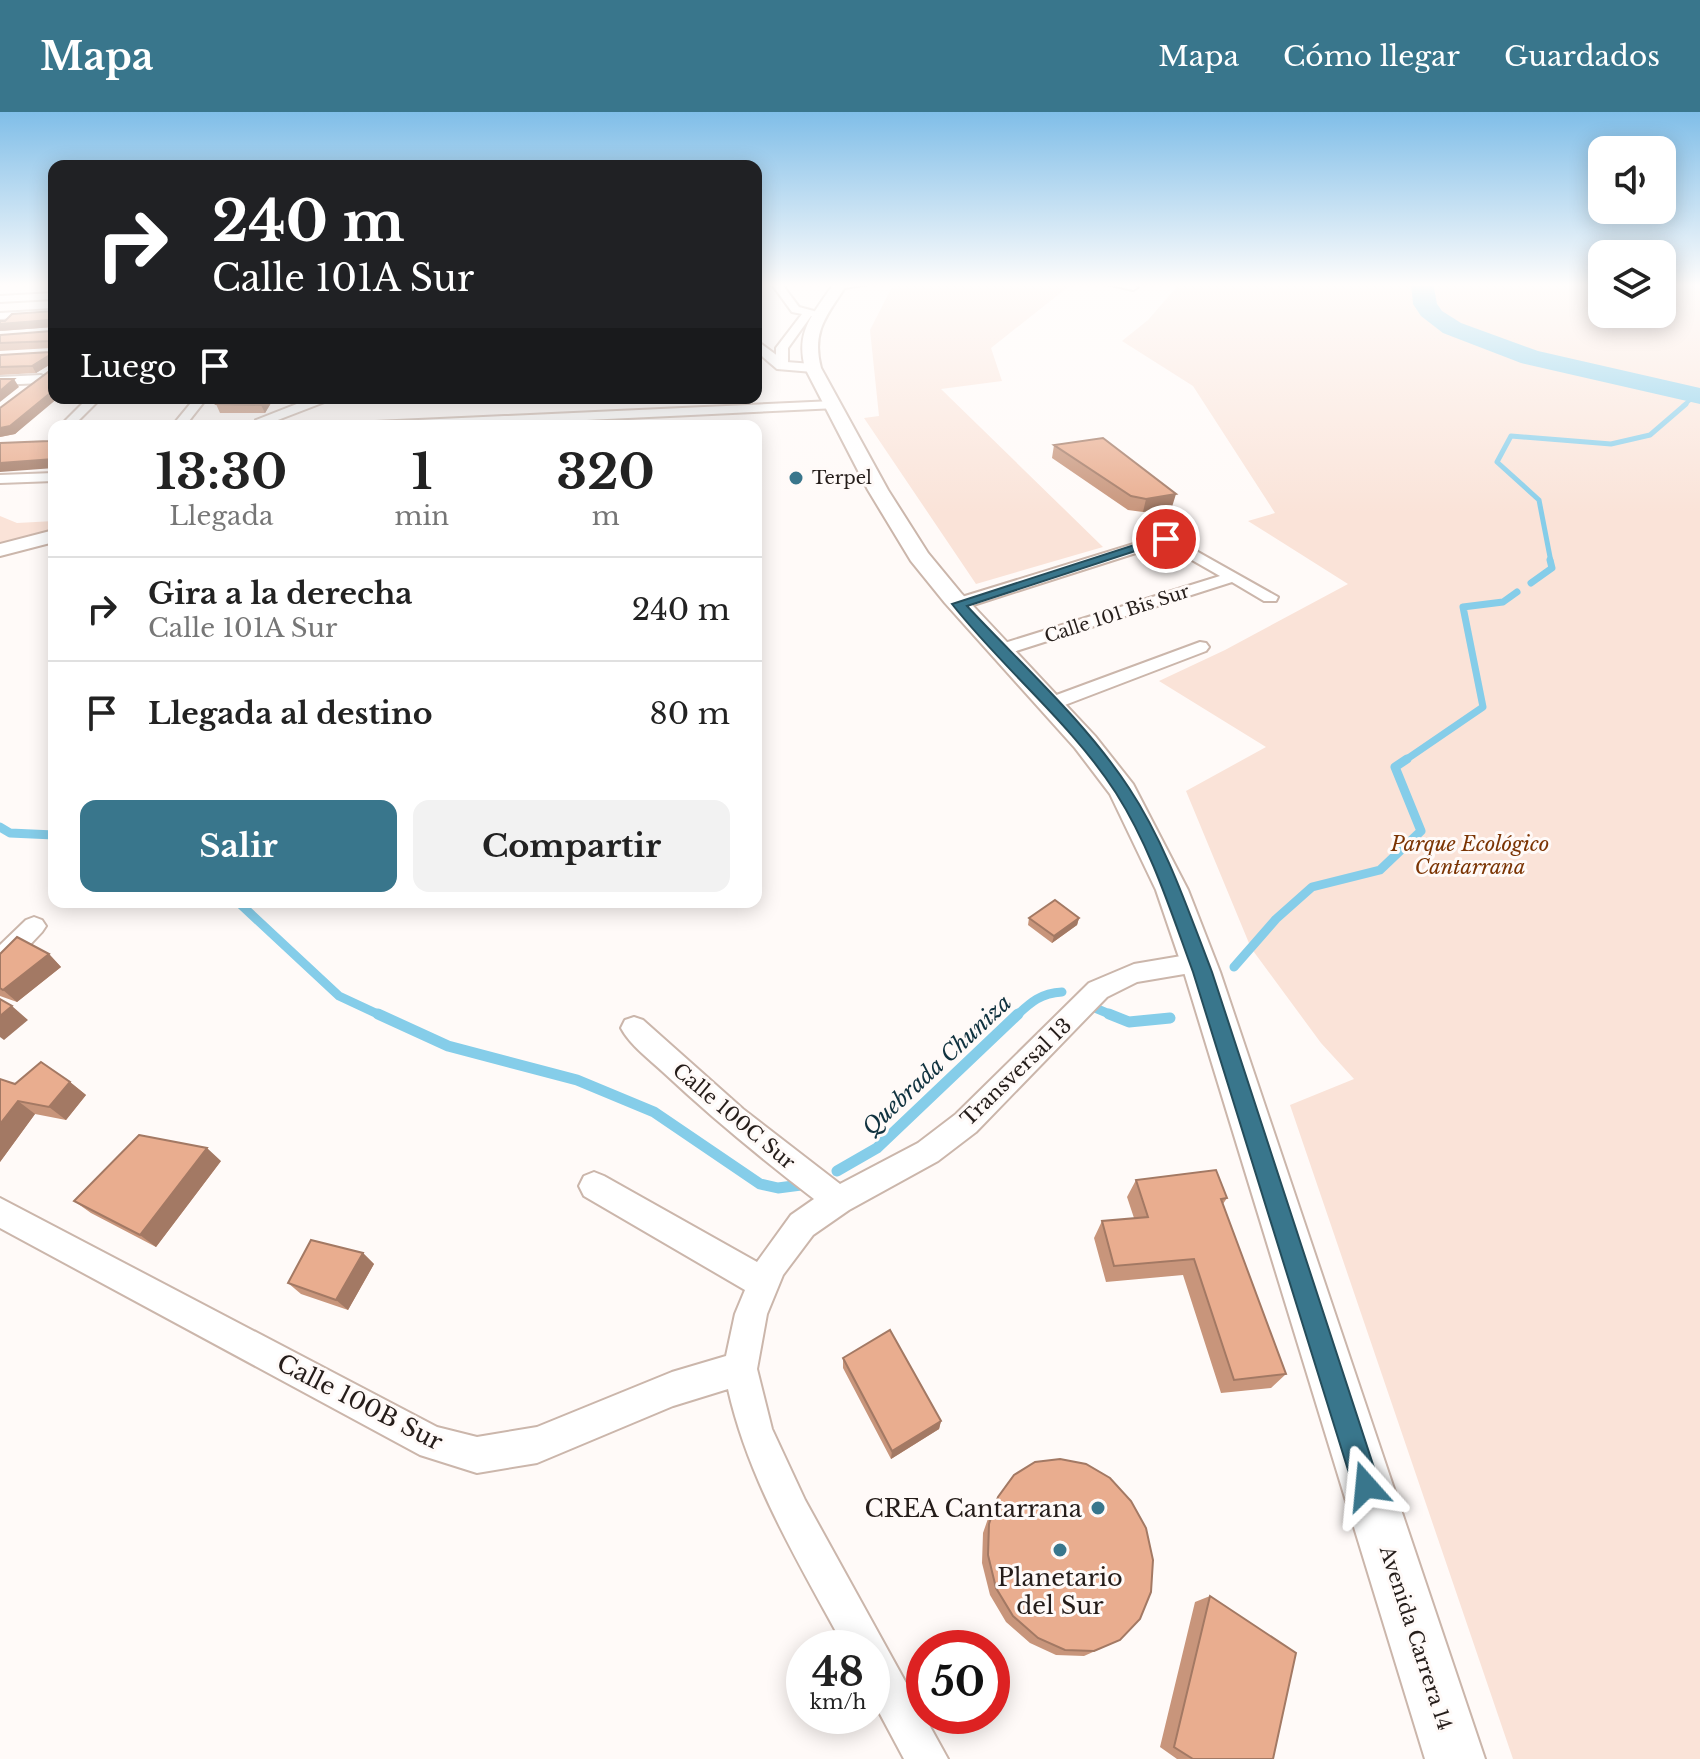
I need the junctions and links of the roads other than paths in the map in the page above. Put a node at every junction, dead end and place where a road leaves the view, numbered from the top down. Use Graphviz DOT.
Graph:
graph roads {
  1 [pos="782,360"];
  2 [pos="801,360"];
  3 [pos="798,367"];
  4 [pos="48,373"];
  5 [pos="41,379"];
  6 [pos="0,381"];
  7 [pos="21,395"];
  8 [pos="89,404"];
  9 [pos="196,404"];
  10 [pos="278,404"];
  11 [pos="311,404"];
  12 [pos="584,404"];
  13 [pos="675,404"];
  14 [pos="833,405"];
  15 [pos="674,413"];
  16 [pos="583,417"];
  17 [pos="72,420"];
  18 [pos="183,420"];
  19 [pos="264,420"];
  20 [pos="269,420"];
  21 [pos="514,420"];
  22 [pos="48,477"];
  23 [pos="0,479"];
  24 [pos="48,538"];
  25 [pos="0,550"];
  26 [pos="1233,577"];
  27 [pos="1270,597"];
  28 [pos="958,604"];
  29 [pos="1200,647"];
  30 [pos="1001,650"];
  31 [pos="1050,704"];
  32 [pos="34,926"];
  33 [pos="0,960"];
  34 [pos="1199,963"];
  35 [pos="634,1028"];
  36 [pos="594,1186"];
  37 [pos="838,1200"];
  38 [pos="0,1212"];
  39 [pos="764,1283"];
  40 [pos="740,1369"];
  41 [pos="857,1630"];
  42 [pos="890,1691"];
  43 [pos="927,1759"];
  44 [pos="1455,1759"];
  1 -- 3 [label="street"];
  2 -- 3 [label="main road, Avenida Carrera 14"];
  3 -- 14 [label="main road, Avenida Carrera 14"];
  4 -- 5 [label="street"];
  5 -- 6 [label="street"];
  5 -- 7 [label="street"];
  8 -- 17 [label="street"];
  9 -- 18 [label="street"];
  10 -- 19 [label="street"];
  11 -- 20 [label="street"];
  12 -- 16 [label="street"];
  13 -- 15 [label="street"];
  14 -- 15 [label="street"];
  14 -- 28 [label="main road, Avenida Carrera 14"];
  15 -- 16 [label="street"];
  16 -- 21 [label="street"];
  22 -- 23 [label="street"];
  24 -- 25 [label="street"];
  26 -- 27 [label="street"];
  26 -- 28 [label="street"];
  26 -- 30 [label="street, Calle 101 Bis Sur"];
  28 -- 30 [label="main road, Avenida Carrera 14"];
  29 -- 31 [label="street"];
  30 -- 31 [label="main road, Avenida Carrera 14"];
  31 -- 34 [label="main road, Avenida Carrera 14"];
  32 -- 33 [label="street"];
  34 -- 37 [label="street, Transversal 13"];
  34 -- 44 [label="main road, Avenida Carrera 14"];
  35 -- 37 [label="street, Calle 100C Sur"];
  36 -- 39 [label="street"];
  37 -- 39 [label="street, Transversal 13"];
  38 -- 40 [label="street, Calle 100B Sur"];
  39 -- 40 [label="street, Transversal 13"];
  40 -- 41 [label="street"];
  42 -- 43 [label="street"];
}
